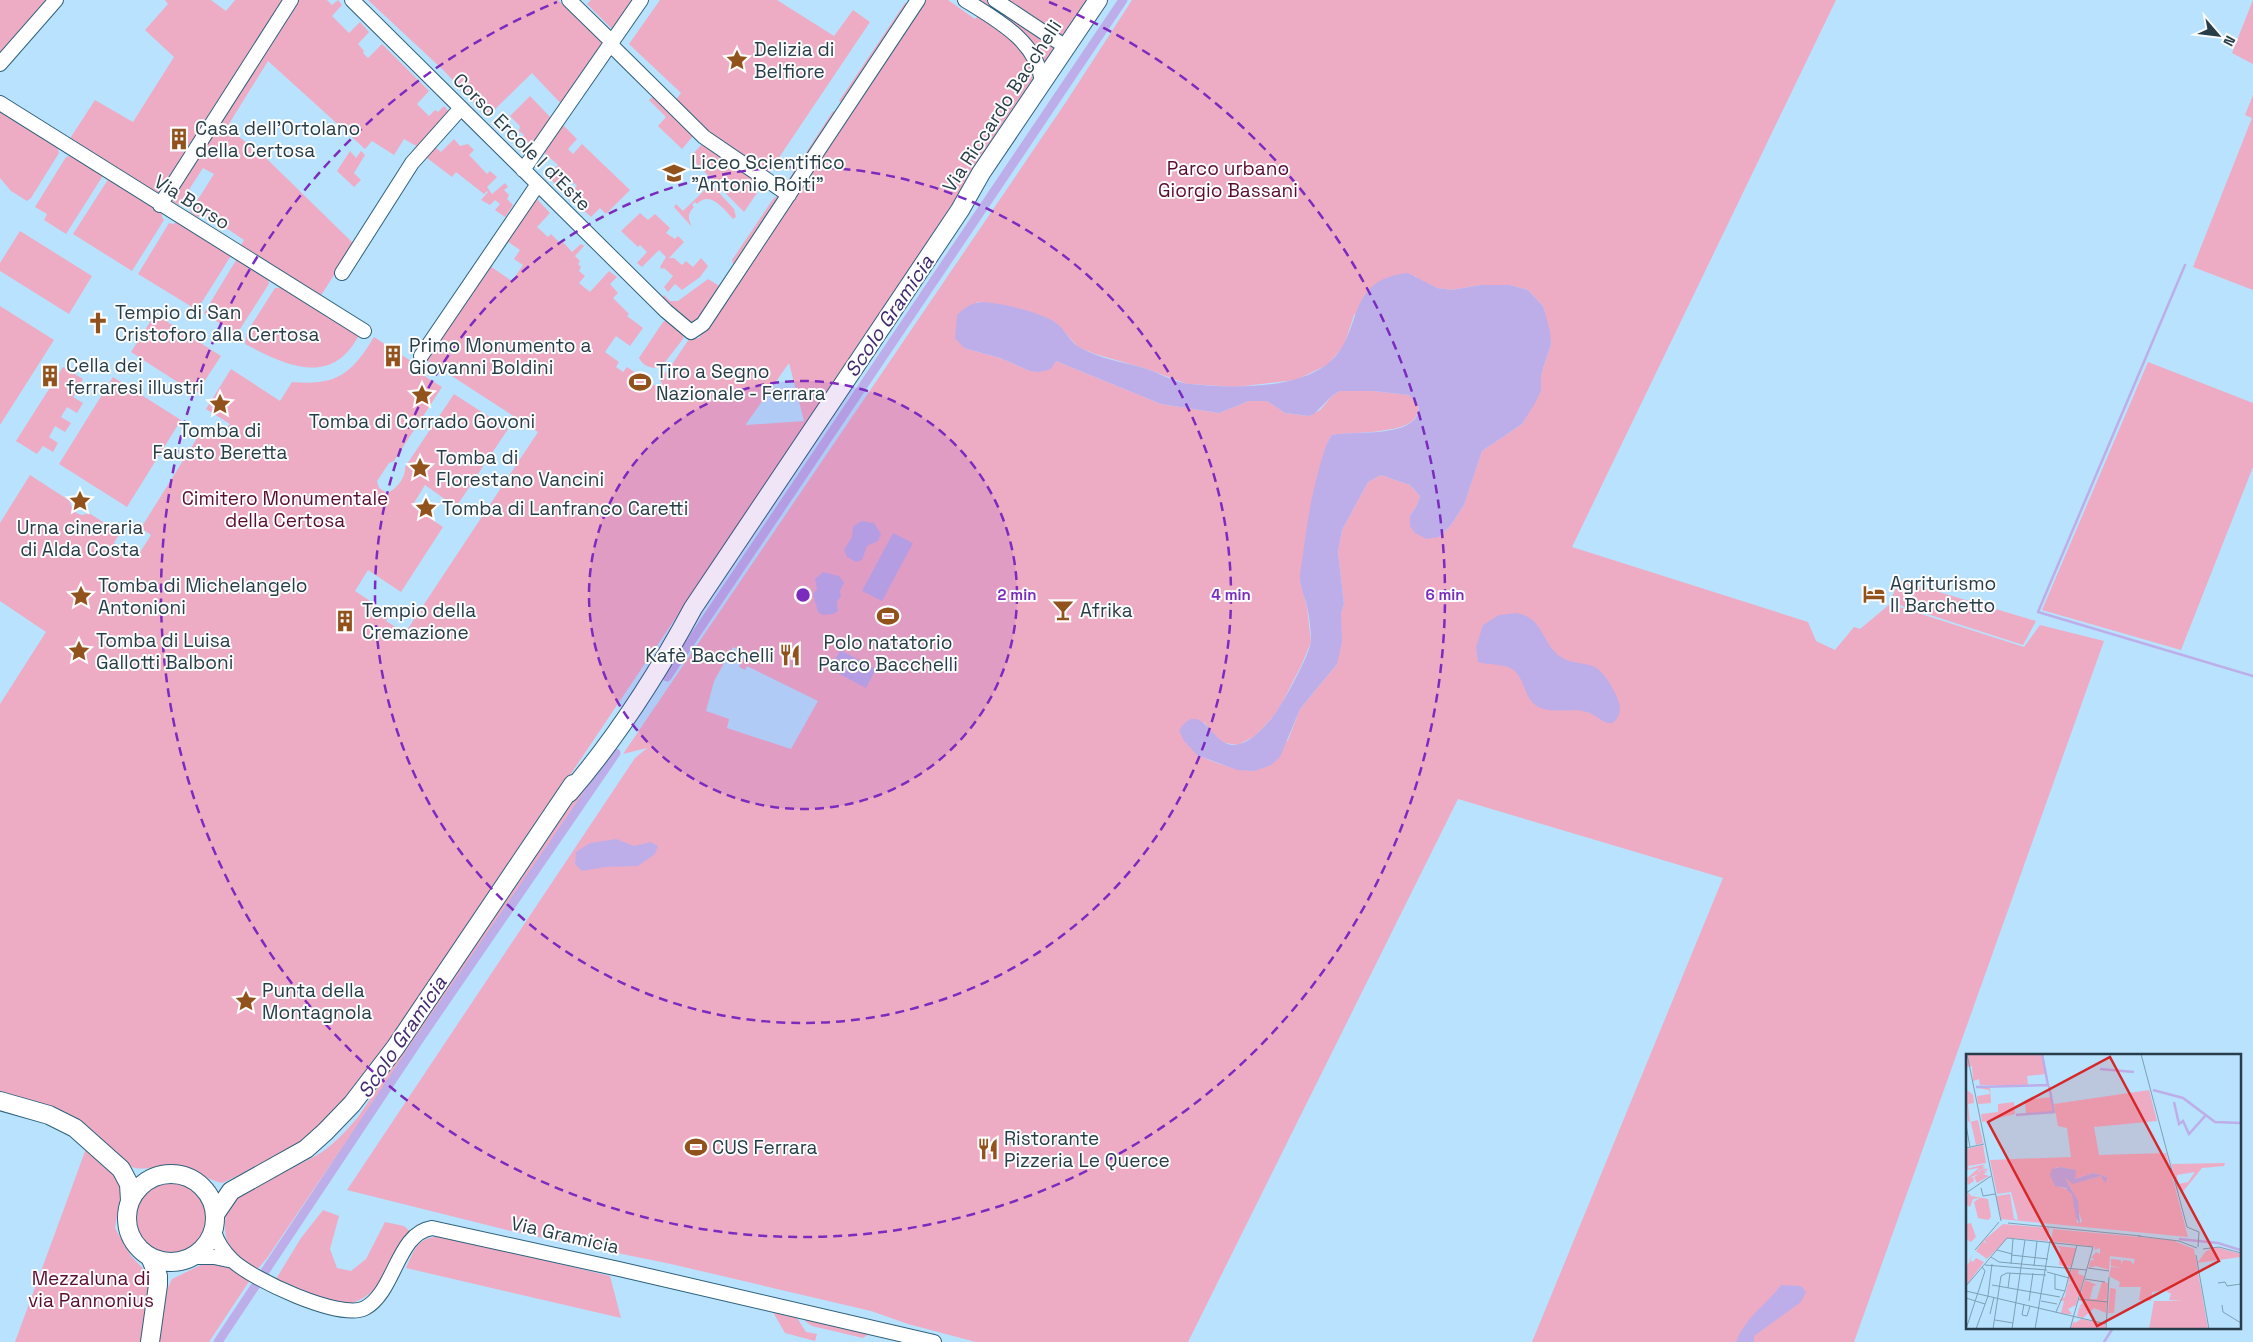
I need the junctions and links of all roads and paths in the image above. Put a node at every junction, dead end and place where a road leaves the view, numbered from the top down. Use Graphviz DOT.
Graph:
graph roads {
  1 [pos="56,0"];
  2 [pos="291,0"];
  3 [pos="352,0"];
  4 [pos="569,0"];
  5 [pos="641,0"];
  6 [pos="918,0"];
  7 [pos="965,0"];
  8 [pos="995,0"];
  9 [pos="1098,0"];
  10 [pos="1107,0"];
  11 [pos="611,41"];
  12 [pos="1069,49"];
  13 [pos="0,64"];
  14 [pos="1049,77"];
  15 [pos="0,103"];
  16 [pos="461,108"];
  17 [pos="523,170"];
  18 [pos="538,184"];
  19 [pos="789,195"];
  20 [pos="160,205"];
  21 [pos="342,273"];
  22 [pos="364,331"];
  23 [pos="421,356"];
  24 [pos="0,1101"];
  25 [pos="122,1169"];
  26 [pos="157,1176"];
  27 [pos="239,1185"];
  28 [pos="202,1186"];
  29 [pos="130,1201"];
  30 [pos="216,1213"];
  31 [pos="214,1231"];
  32 [pos="150,1257"];
  33 [pos="187,1259"];
  34 [pos="233,1261"];
  35 [pos="158,1296"];
  36 [pos="150,1342"];
  37 [pos="934,1342"];
  1 -- 13 [label="street"];
  2 -- 20 [label="street"];
  3 -- 16 [label="street, Corso Ercole I d'Este"];
  4 -- 11 [label="street"];
  5 -- 11 [label="street"];
  6 -- 19 [label="street"];
  7 -- 14 [label="street"];
  8 -- 12 [label="street"];
  9 -- 12 [label="main road, Via Riccardo Bacchelli"];
  10 -- 12 [label="main road, Via Riccardo Bacchelli"];
  11 -- 17 [label="street"];
  11 -- 19 [label="street"];
  12 -- 14 [label="main road, Via Riccardo Bacchelli"];
  14 -- 27 [label="main road, Via Riccardo Bacchelli"];
  15 -- 20 [label="street, Via Borso"];
  16 -- 17 [label="street, Corso Ercole I d'Este"];
  16 -- 21 [label="street"];
  17 -- 18 [label="street, Corso Ercole I d'Este"];
  18 -- 19 [label="street, Corso Ercole I d'Este"];
  18 -- 23 [label="street"];
  20 -- 22 [label="street, Via Borso"];
  24 -- 25 [label="main road"];
  25 -- 26 [label="main road"];
  25 -- 29 [label="main road"];
  26 -- 28 [label="main road"];
  26 -- 29 [label="main road"];
  27 -- 28 [label="main road, Via Riccardo Bacchelli"];
  27 -- 30 [label="main road, Via Riccardo Bacchelli"];
  28 -- 30 [label="main road"];
  29 -- 32 [label="main road"];
  30 -- 31 [label="main road"];
  31 -- 33 [label="main road"];
  31 -- 34 [label="street, Via Gramicia"];
  32 -- 33 [label="main road, Via Gramicia"];
  32 -- 35 [label="main road"];
  33 -- 34 [label="street, Via Gramicia"];
  33 -- 35 [label="main road"];
  34 -- 37 [label="street, Via Gramicia"];
  35 -- 36 [label="main road"];
}
